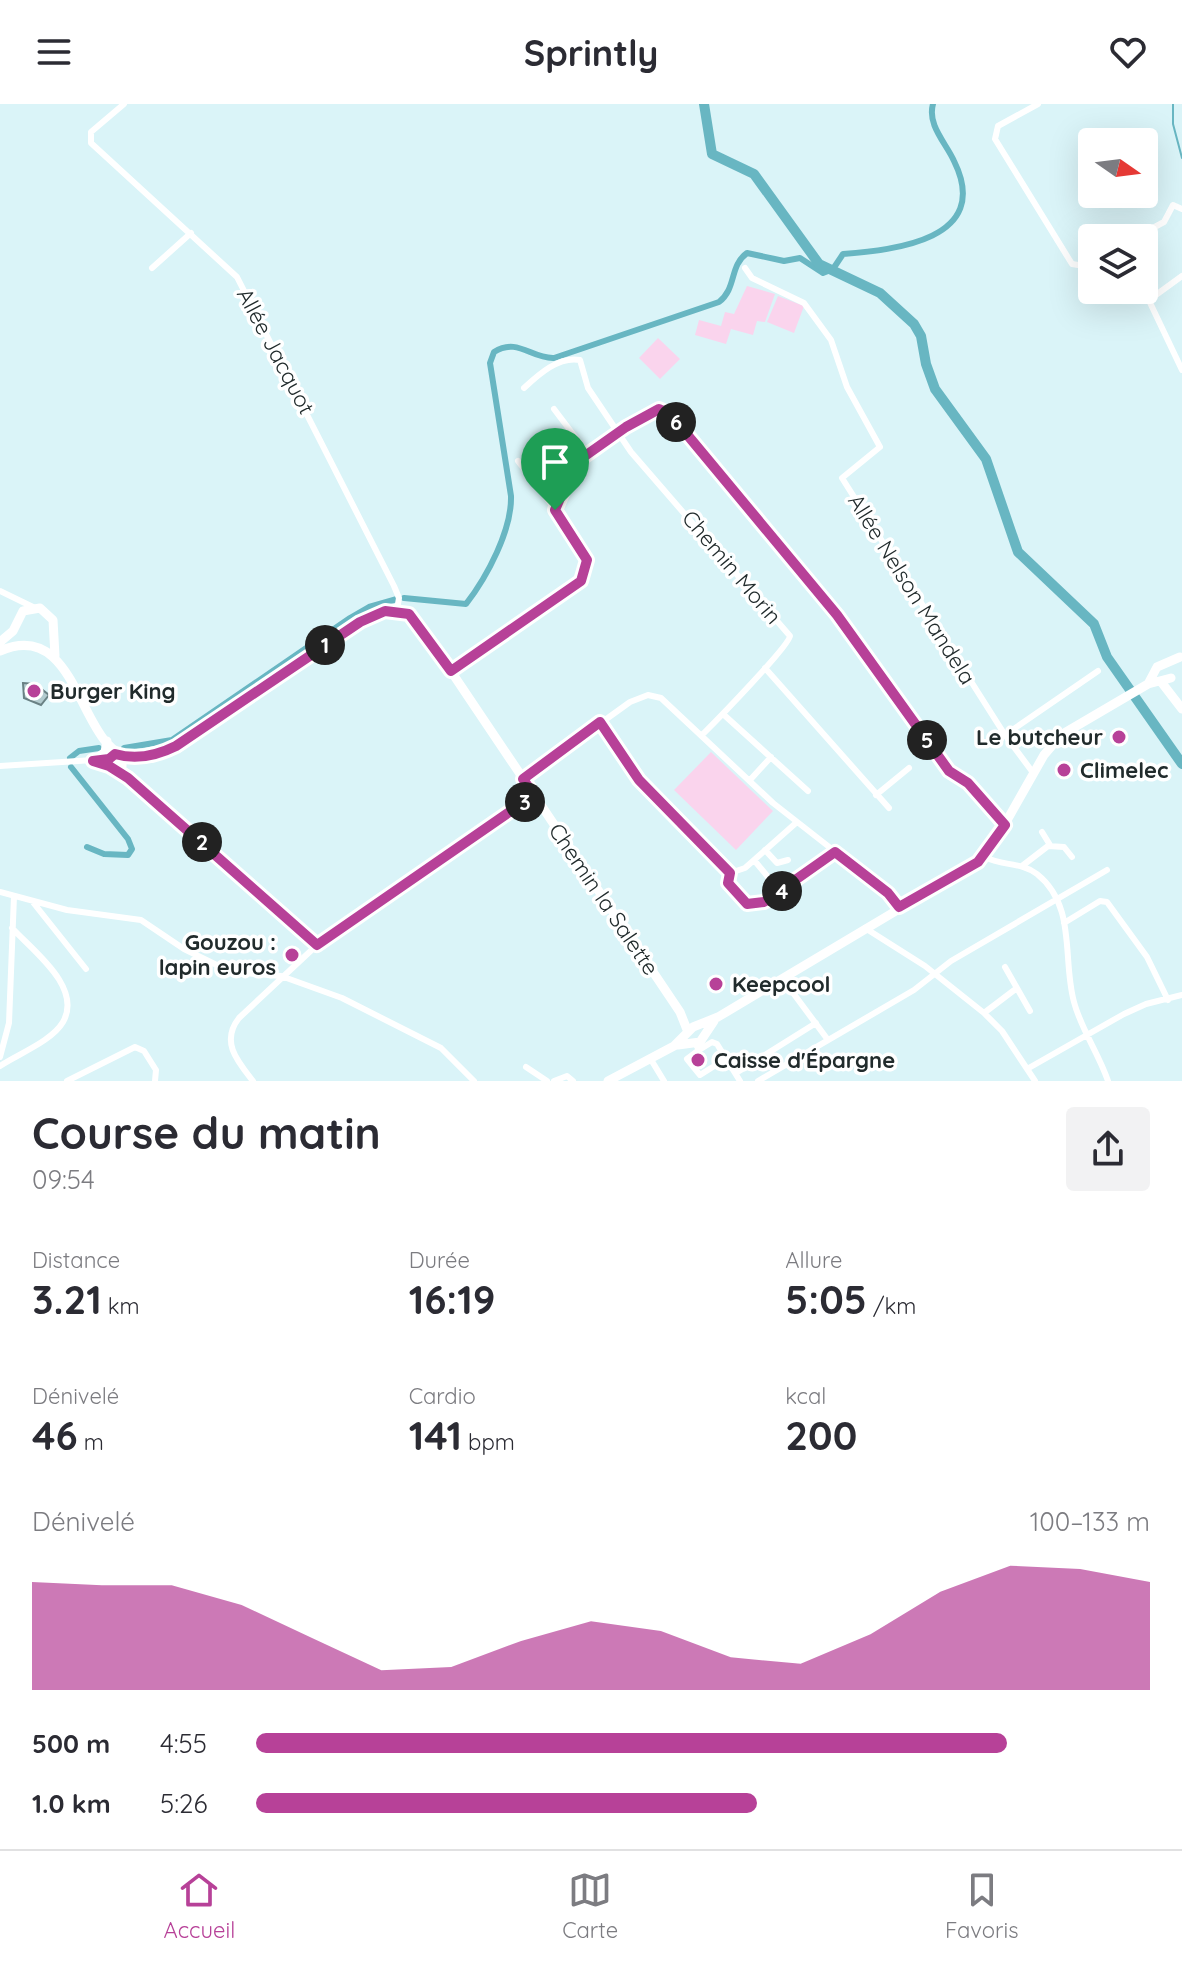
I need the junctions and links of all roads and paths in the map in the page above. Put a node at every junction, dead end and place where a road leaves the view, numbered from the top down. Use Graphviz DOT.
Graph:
graph roads {
  1 [pos="124,104"];
  2 [pos="1038,104"];
  3 [pos="1182,209"];
  4 [pos="1158,225"];
  5 [pos="191,233"];
  6 [pos="1078,265"];
  7 [pos="152,268"];
  8 [pos="745,268"];
  9 [pos="1182,276"];
  10 [pos="1158,293"];
  11 [pos="1151,304"];
  12 [pos="1182,370"];
  13 [pos="524,388"];
  14 [pos="554,409"];
  15 [pos="617,434"];
  16 [pos="588,454"];
  17 [pos="518,461"];
  18 [pos="555,510"];
  19 [pos="0,591"];
  20 [pos="15,597"];
  21 [pos="33,607"];
  22 [pos="397,610"];
  23 [pos="18,619"];
  24 [pos="51,637"];
  25 [pos="0,642"];
  26 [pos="25,643"];
  27 [pos="38,646"];
  28 [pos="0,651"];
  29 [pos="1181,656"];
  30 [pos="55,659"];
  31 [pos="765,668"];
  32 [pos="451,671"];
  33 [pos="1098,671"];
  34 [pos="1163,675"];
  35 [pos="1182,709"];
  36 [pos="723,714"];
  37 [pos="600,722"];
  38 [pos="703,734"];
  39 [pos="1005,735"];
  40 [pos="107,741"];
  41 [pos="771,757"];
  42 [pos="93,761"];
  43 [pos="116,761"];
  44 [pos="0,766"];
  45 [pos="909,768"];
  46 [pos="1034,774"];
  47 [pos="523,779"];
  48 [pos="750,780"];
  49 [pos="808,791"];
  50 [pos="534,795"];
  51 [pos="876,795"];
  52 [pos="889,808"];
  53 [pos="797,822"];
  54 [pos="1005,825"];
  55 [pos="1042,832"];
  56 [pos="1050,845"];
  57 [pos="765,850"];
  58 [pos="835,852"];
  59 [pos="985,857"];
  60 [pos="1072,857"];
  61 [pos="754,860"];
  62 [pos="788,860"];
  63 [pos="1022,866"];
  64 [pos="1107,870"];
  65 [pos="730,873"];
  66 [pos="768,877"];
  67 [pos="0,892"];
  68 [pos="14,896"];
  69 [pos="32,901"];
  70 [pos="1057,902"];
  71 [pos="899,907"];
  72 [pos="1064,923"];
  73 [pos="12,928"];
  74 [pos="865,928"];
  75 [pos="317,945"];
  76 [pos="1005,967"];
  77 [pos="86,969"];
  78 [pos="934,973"];
  79 [pos="285,977"];
  80 [pos="782,978"];
  81 [pos="1017,988"];
  82 [pos="1182,995"];
  83 [pos="1168,1000"];
  84 [pos="1030,1011"];
  85 [pos="984,1013"];
  86 [pos="816,1023"];
  87 [pos="1087,1032"];
  88 [pos="695,1036"];
  89 [pos="828,1040"];
  90 [pos="786,1042"];
  91 [pos="0,1057"];
  92 [pos="650,1058"];
  93 [pos="727,1058"];
  94 [pos="796,1059"];
  95 [pos="0,1066"];
  96 [pos="526,1067"];
  97 [pos="1027,1069"];
  98 [pos="736,1073"];
  99 [pos="702,1078"];
  100 [pos="67,1081"];
  101 [pos="155,1081"];
  102 [pos="253,1081"];
  103 [pos="474,1081"];
  104 [pos="547,1081"];
  105 [pos="554,1081"];
  106 [pos="573,1081"];
  107 [pos="608,1081"];
  108 [pos="664,1081"];
  109 [pos="740,1081"];
  110 [pos="758,1081"];
  111 [pos="1035,1081"];
  112 [pos="1108,1081"];
  1 -- 5 [label="street, Allée Jacquot"];
  2 -- 6 [label="street"];
  3 -- 4 [label="street"];
  5 -- 7 [label="street"];
  5 -- 22 [label="street, Allée Jacquot"];
  8 -- 39 [label="street, Allée Nelson Mandela"];
  9 -- 10 [label="street"];
  11 -- 12 [label="street"];
  13 -- 15 [label="street"];
  14 -- 16 [label="street"];
  15 -- 16 [label="street"];
  15 -- 31 [label="street, Chemin Morin"];
  15 -- 54 [label="street"];
  16 -- 18 [label="street"];
  17 -- 18 [label="street"];
  18 -- 32 [label="street"];
  19 -- 20 [label="street"];
  20 -- 21 [label="street"];
  20 -- 23 [label="street"];
  21 -- 23 [label="street"];
  21 -- 24 [label="street"];
  22 -- 32 [label="street, Chemin la Salette"];
  22 -- 43 [label="street"];
  23 -- 25 [label="street"];
  23 -- 26 [label="street"];
  24 -- 27 [label="street"];
  24 -- 30 [label="street"];
  26 -- 27 [label="street"];
  26 -- 28 [label="street"];
  27 -- 30 [label="street"];
  29 -- 34 [label="street"];
  30 -- 40 [label="street"];
  31 -- 36 [label="street, Chemin Morin"];
  31 -- 51 [label="street"];
  32 -- 47 [label="street, Chemin la Salette"];
  33 -- 39 [label="street"];
  34 -- 35 [label="street"];
  34 -- 46 [label="street"];
  36 -- 38 [label="street, Chemin Morin"];
  36 -- 41 [label="street"];
  37 -- 38 [label="street"];
  37 -- 47 [label="street"];
  37 -- 65 [label="street"];
  38 -- 48 [label="street"];
  39 -- 46 [label="street, Allée Nelson Mandela"];
  40 -- 42 [label="street"];
  40 -- 43 [label="street"];
  41 -- 48 [label="street"];
  41 -- 49 [label="street"];
  42 -- 43 [label="street"];
  42 -- 44 [label="street"];
  43 -- 75 [label="street"];
  45 -- 51 [label="street"];
  46 -- 54 [label="street"];
  47 -- 50 [label="street, Chemin la Salette"];
  48 -- 53 [label="street"];
  50 -- 75 [label="street"];
  50 -- 88 [label="street, Chemin la Salette"];
  51 -- 52 [label="street"];
  53 -- 57 [label="street"];
  53 -- 58 [label="street"];
  54 -- 59 [label="street"];
  55 -- 56 [label="street"];
  56 -- 60 [label="street"];
  56 -- 63 [label="street"];
  57 -- 61 [label="street"];
  57 -- 62 [label="street"];
  58 -- 65 [label="street"];
  58 -- 71 [label="street"];
  59 -- 63 [label="street"];
  59 -- 71 [label="street"];
  61 -- 65 [label="street"];
  61 -- 66 [label="street"];
  63 -- 70 [label="street"];
  64 -- 70 [label="street"];
  67 -- 68 [label="street"];
  68 -- 69 [label="street"];
  68 -- 73 [label="street"];
  69 -- 77 [label="street"];
  69 -- 79 [label="street"];
  70 -- 72 [label="street"];
  70 -- 78 [label="street"];
  71 -- 74 [label="street"];
  72 -- 83 [label="street"];
  72 -- 87 [label="street"];
  73 -- 91 [label="street"];
  73 -- 95 [label="street"];
  74 -- 78 [label="street"];
  74 -- 80 [label="street"];
  75 -- 79 [label="street"];
  76 -- 81 [label="street"];
  78 -- 85 [label="street"];
  78 -- 89 [label="street"];
  79 -- 102 [label="street"];
  79 -- 103 [label="street"];
  80 -- 86 [label="street"];
  80 -- 88 [label="street"];
  81 -- 84 [label="street"];
  81 -- 85 [label="street"];
  82 -- 83 [label="street"];
  83 -- 87 [label="street"];
  85 -- 97 [label="street"];
  86 -- 89 [label="street"];
  86 -- 90 [label="street"];
  87 -- 97 [label="street"];
  87 -- 112 [label="street"];
  88 -- 92 [label="street"];
  88 -- 93 [label="street"];
  88 -- 99 [label="street"];
  89 -- 94 [label="street"];
  90 -- 94 [label="street"];
  90 -- 98 [label="street"];
  92 -- 107 [label="street"];
  92 -- 108 [label="street"];
  93 -- 98 [label="street"];
  93 -- 99 [label="street"];
  94 -- 110 [label="street"];
  96 -- 104 [label="street"];
  97 -- 111 [label="street"];
  98 -- 109 [label="street"];
  100 -- 101 [label="street"];
  105 -- 106 [label="street"];
}
